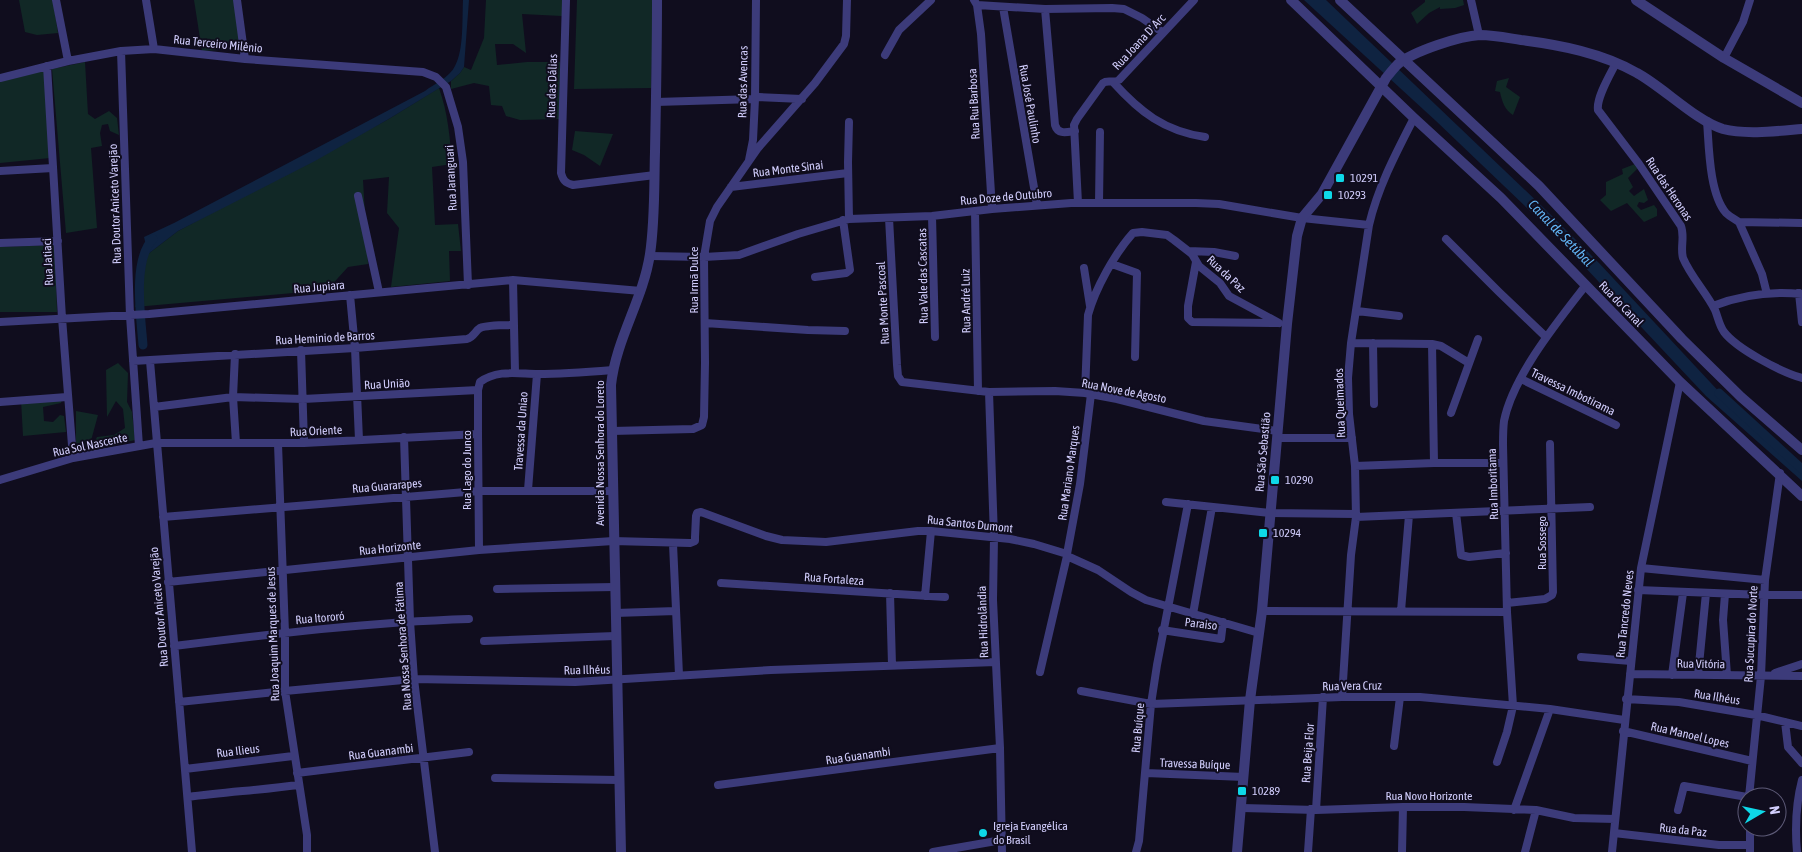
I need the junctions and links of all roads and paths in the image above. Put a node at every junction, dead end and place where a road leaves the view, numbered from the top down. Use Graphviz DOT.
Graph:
graph roads {
  1 [pos="56,0"];
  2 [pos="146,0"];
  3 [pos="237,0"];
  4 [pos="566,0"];
  5 [pos="658,0"];
  6 [pos="756,0"];
  7 [pos="847,0"];
  8 [pos="931,0"];
  9 [pos="1194,0"];
  10 [pos="1291,0"];
  11 [pos="1340,0"];
  12 [pos="1471,0"];
  13 [pos="1636,0"];
  14 [pos="1750,0"];
  15 [pos="975,3"];
  16 [pos="1003,7"];
  17 [pos="1045,8"];
  18 [pos="1162,32"];
  19 [pos="1479,35"];
  20 [pos="154,49"];
  21 [pos="121,51"];
  22 [pos="885,55"];
  23 [pos="1724,58"];
  24 [pos="245,59"];
  25 [pos="68,61"];
  26 [pos="1400,62"];
  27 [pos="1616,63"];
  28 [pos="47,66"];
  29 [pos="0,78"];
  30 [pos="438,78"];
  31 [pos="1113,82"];
  32 [pos="1383,82"];
  33 [pos="755,99"];
  34 [pos="802,99"];
  35 [pos="656,102"];
  36 [pos="1802,103"];
  37 [pos="1414,118"];
  38 [pos="1707,121"];
  39 [pos="849,122"];
  40 [pos="1802,129"];
  41 [pos="1075,131"];
  42 [pos="1100,132"];
  43 [pos="1205,136"];
  44 [pos="749,164"];
  45 [pos="53,168"];
  46 [pos="0,171"];
  47 [pos="848,173"];
  48 [pos="655,175"];
  49 [pos="731,187"];
  50 [pos="358,196"];
  51 [pos="1078,202"];
  52 [pos="1099,203"];
  53 [pos="1037,205"];
  54 [pos="992,208"];
  55 [pos="976,211"];
  56 [pos="932,216"];
  57 [pos="889,218"];
  58 [pos="1302,218"];
  59 [pos="846,220"];
  60 [pos="1739,222"];
  61 [pos="1802,223"];
  62 [pos="1369,225"];
  63 [pos="1167,235"];
  64 [pos="1446,239"];
  65 [pos="58,241"];
  66 [pos="0,243"];
  67 [pos="1189,250"];
  68 [pos="650,256"];
  69 [pos="1235,256"];
  70 [pos="704,257"];
  71 [pos="1196,262"];
  72 [pos="1112,264"];
  73 [pos="1084,268"];
  74 [pos="815,277"];
  75 [pos="513,280"];
  76 [pos="468,285"];
  77 [pos="1586,285"];
  78 [pos="640,291"];
  79 [pos="379,292"];
  80 [pos="1767,294"];
  81 [pos="1801,294"];
  82 [pos="350,295"];
  83 [pos="1713,306"];
  84 [pos="1090,308"];
  85 [pos="1357,311"];
  86 [pos="133,315"];
  87 [pos="1399,316"];
  88 [pos="62,318"];
  89 [pos="0,322"];
  90 [pos="1802,322"];
  91 [pos="1283,323"];
  92 [pos="514,324"];
  93 [pos="705,324"];
  94 [pos="845,330"];
  95 [pos="935,337"];
  96 [pos="1546,337"];
  97 [pos="1478,339"];
  98 [pos="1351,343"];
  99 [pos="1373,343"];
  100 [pos="1432,344"];
  101 [pos="355,348"];
  102 [pos="301,350"];
  103 [pos="235,354"];
  104 [pos="1135,357"];
  105 [pos="142,361"];
  106 [pos="1469,363"];
  107 [pos="613,370"];
  108 [pos="515,372"];
  109 [pos="537,374"];
  110 [pos="1802,378"];
  111 [pos="1521,379"];
  112 [pos="1680,382"];
  113 [pos="906,383"];
  114 [pos="478,390"];
  115 [pos="978,391"];
  116 [pos="989,392"];
  117 [pos="1088,394"];
  118 [pos="233,396"];
  119 [pos="357,396"];
  120 [pos="68,397"];
  121 [pos="303,399"];
  122 [pos="0,402"];
  123 [pos="1374,404"];
  124 [pos="154,407"];
  125 [pos="1451,413"];
  126 [pos="1616,425"];
  127 [pos="612,431"];
  128 [pos="478,434"];
  129 [pos="1277,434"];
  130 [pos="404,438"];
  131 [pos="1352,438"];
  132 [pos="359,440"];
  133 [pos="154,443"];
  134 [pos="236,443"];
  135 [pos="304,443"];
  136 [pos="278,444"];
  137 [pos="1550,444"];
  138 [pos="141,446"];
  139 [pos="1802,450"];
  140 [pos="73,458"];
  141 [pos="1434,463"];
  142 [pos="1503,463"];
  143 [pos="1355,466"];
  144 [pos="1780,474"];
  145 [pos="0,480"];
  146 [pos="528,490"];
  147 [pos="478,491"];
  148 [pos="613,491"];
  149 [pos="406,496"];
  150 [pos="1802,496"];
  151 [pos="1166,502"];
  152 [pos="1188,504"];
  153 [pos="280,506"];
  154 [pos="1212,507"];
  155 [pos="1590,507"];
  156 [pos="1553,509"];
  157 [pos="1506,510"];
  158 [pos="1270,513"];
  159 [pos="1456,513"];
  160 [pos="1409,515"];
  161 [pos="1356,516"];
  162 [pos="163,517"];
  163 [pos="931,531"];
  164 [pos="994,537"];
  165 [pos="613,542"];
  166 [pos="690,543"];
  167 [pos="673,544"];
  168 [pos="479,550"];
  169 [pos="1506,553"];
  170 [pos="1067,555"];
  171 [pos="409,558"];
  172 [pos="1641,568"];
  173 [pos="282,570"];
  174 [pos="1765,580"];
  175 [pos="168,582"];
  176 [pos="721,583"];
  177 [pos="615,587"];
  178 [pos="497,589"];
  179 [pos="1638,590"];
  180 [pos="1683,592"];
  181 [pos="1706,593"];
  182 [pos="890,594"];
  183 [pos="1725,594"];
  184 [pos="1764,595"];
  185 [pos="1802,595"];
  186 [pos="925,596"];
  187 [pos="945,597"];
  188 [pos="1169,607"];
  189 [pos="1507,608"];
  190 [pos="676,611"];
  191 [pos="1262,611"];
  192 [pos="1348,611"];
  193 [pos="1400,611"];
  194 [pos="615,613"];
  195 [pos="1193,614"];
  196 [pos="469,619"];
  197 [pos="410,621"];
  198 [pos="1223,622"];
  199 [pos="1162,630"];
  200 [pos="285,633"];
  201 [pos="1259,633"];
  202 [pos="615,636"];
  203 [pos="484,641"];
  204 [pos="174,646"];
  205 [pos="1581,657"];
  206 [pos="1631,661"];
  207 [pos="996,662"];
  208 [pos="1802,664"];
  209 [pos="892,665"];
  210 [pos="1040,672"];
  211 [pos="1630,674"];
  212 [pos="679,675"];
  213 [pos="1672,675"];
  214 [pos="1698,675"];
  215 [pos="1727,675"];
  216 [pos="1764,676"];
  217 [pos="1802,676"];
  218 [pos="414,679"];
  219 [pos="616,680"];
  220 [pos="284,691"];
  221 [pos="1081,691"];
  222 [pos="1323,697"];
  223 [pos="1342,697"];
  224 [pos="1400,697"];
  225 [pos="1626,699"];
  226 [pos="1250,700"];
  227 [pos="179,702"];
  228 [pos="1151,704"];
  229 [pos="1513,706"];
  230 [pos="1550,709"];
  231 [pos="1756,715"];
  232 [pos="1624,720"];
  233 [pos="1785,722"];
  234 [pos="1802,726"];
  235 [pos="1623,731"];
  236 [pos="1394,746"];
  237 [pos="1000,748"];
  238 [pos="469,752"];
  239 [pos="293,756"];
  240 [pos="424,758"];
  241 [pos="1752,761"];
  242 [pos="1497,762"];
  243 [pos="1802,764"];
  244 [pos="185,768"];
  245 [pos="296,773"];
  246 [pos="1146,774"];
  247 [pos="1244,777"];
  248 [pos="496,778"];
  249 [pos="619,780"];
  250 [pos="1802,780"];
  251 [pos="298,785"];
  252 [pos="718,785"];
  253 [pos="1749,787"];
  254 [pos="1737,795"];
  255 [pos="188,797"];
  256 [pos="1403,806"];
  257 [pos="1242,808"];
  258 [pos="1313,810"];
  259 [pos="1514,810"];
  260 [pos="1536,810"];
  261 [pos="1678,810"];
  262 [pos="1615,819"];
  263 [pos="1614,833"];
  264 [pos="1002,840"];
  265 [pos="1750,849"];
  266 [pos="192,852"];
  267 [pos="307,852"];
  268 [pos="435,852"];
  269 [pos="621,852"];
  270 [pos="933,852"];
  271 [pos="1002,852"];
  272 [pos="1136,852"];
  273 [pos="1237,852"];
  274 [pos="1308,852"];
  275 [pos="1402,852"];
  276 [pos="1525,852"];
  277 [pos="1612,852"];
  278 [pos="1797,852"];
  1 -- 25 [label="street"];
  2 -- 20 [label="street"];
  3 -- 24 [label="street"];
  4 -- 48 [label="street, Rua das Dálias"];
  5 -- 35 [label="street, Avenida Nossa Senhora do Loreto"];
  6 -- 33 [label="street, Rua das Avencas"];
  7 -- 34 [label="street, Rua Irmã Dulce"];
  8 -- 22 [label="street"];
  9 -- 18 [label="street, Rua Joana D' Arc"];
  10 -- 32 [label="street, Rua do Canal"];
  11 -- 26 [label="street, Rua do Canal"];
  12 -- 19 [label="street"];
  13 -- 23 [label="street"];
  14 -- 23 [label="street"];
  15 -- 16 [label="street"];
  15 -- 54 [label="street, Rua Rui Barbosa"];
  16 -- 17 [label="street"];
  16 -- 53 [label="street, Rua José Paulinho"];
  17 -- 18 [label="street"];
  17 -- 41 [label="street"];
  18 -- 31 [label="street, Rua Joana D' Arc"];
  19 -- 26 [label="street"];
  19 -- 27 [label="street"];
  20 -- 21 [label="street, Rua Terceiro Milênio"];
  20 -- 24 [label="street, Rua Terceiro Milênio"];
  21 -- 25 [label="street, Rua Terceiro Milênio"];
  21 -- 86 [label="street, Rua Doutor Aniceto Varejão"];
  23 -- 36 [label="street"];
  24 -- 30 [label="street, Rua Terceiro Milênio"];
  25 -- 28 [label="street, Rua Terceiro Milênio"];
  26 -- 32 [label="street, Rua São Sebastião"];
  26 -- 139 [label="street, Rua do Canal"];
  27 -- 38 [label="street"];
  27 -- 83 [label="street, Rua das Heronas"];
  28 -- 29 [label="street, Rua Terceiro Milênio"];
  28 -- 45 [label="street, Rua Jatiaci"];
  30 -- 76 [label="street, Rua Jaranguari"];
  31 -- 41 [label="street, Rua Joana D' Arc"];
  31 -- 43 [label="street"];
  32 -- 37 [label="street, Rua do Canal"];
  32 -- 58 [label="street, Rua São Sebastião"];
  33 -- 34 [label="street"];
  33 -- 35 [label="street"];
  33 -- 44 [label="street, Rua das Avencas"];
  34 -- 44 [label="street, Rua Irmã Dulce"];
  35 -- 48 [label="street, Avenida Nossa Senhora do Loreto"];
  37 -- 62 [label="street, Rua Queimados"];
  37 -- 77 [label="street, Rua do Canal"];
  38 -- 40 [label="street"];
  38 -- 60 [label="street"];
  39 -- 47 [label="street"];
  41 -- 51 [label="street, Rua Joana D' Arc"];
  42 -- 52 [label="street"];
  44 -- 49 [label="street, Rua Irmã Dulce"];
  45 -- 46 [label="street"];
  45 -- 65 [label="street, Rua Jatiaci"];
  47 -- 49 [label="street, Rua Monte Sinai"];
  47 -- 59 [label="street"];
  48 -- 68 [label="street, Avenida Nossa Senhora do Loreto"];
  49 -- 70 [label="street, Rua Irmã Dulce"];
  50 -- 79 [label="street"];
  51 -- 52 [label="street, Rua Doze de Outubro"];
  51 -- 53 [label="street, Rua Doze de Outubro"];
  52 -- 58 [label="street, Rua Doze de Outubro"];
  53 -- 54 [label="street, Rua Doze de Outubro"];
  54 -- 55 [label="street, Rua Doze de Outubro"];
  55 -- 56 [label="street, Rua Doze de Outubro"];
  55 -- 115 [label="street, Rua André Luiz"];
  56 -- 57 [label="street, Rua Doze de Outubro"];
  56 -- 95 [label="street, Rua Vale das Cascatas"];
  57 -- 59 [label="street, Rua Doze de Outubro"];
  57 -- 113 [label="street, Rua Monte Pascoal"];
  58 -- 62 [label="street, Rua Doze de Outubro"];
  58 -- 91 [label="street, Rua São Sebastião"];
  59 -- 70 [label="street, Rua Doze de Outubro"];
  59 -- 74 [label="street"];
  60 -- 61 [label="street"];
  60 -- 80 [label="street"];
  62 -- 85 [label="street, Rua Queimados"];
  63 -- 67 [label="street, Rua da Paz"];
  63 -- 72 [label="street, Rua Mariano Marques"];
  64 -- 96 [label="street"];
  65 -- 66 [label="street"];
  65 -- 88 [label="street, Rua Jatiaci"];
  67 -- 69 [label="street, Rua da Paz"];
  67 -- 71 [label="street, Rua da Paz"];
  68 -- 70 [label="street, Rua Doze de Outubro"];
  68 -- 78 [label="street, Avenida Nossa Senhora do Loreto"];
  70 -- 93 [label="street, Rua Irmã Dulce"];
  71 -- 91 [label="street, Rua da Paz"];
  71 -- 91 [label="street"];
  72 -- 84 [label="street, Rua Mariano Marques"];
  72 -- 104 [label="street"];
  73 -- 84 [label="street"];
  75 -- 76 [label="street, Rua Jupiara"];
  75 -- 78 [label="street, Rua Jupiara"];
  75 -- 92 [label="street"];
  76 -- 79 [label="street, Rua Jupiara"];
  77 -- 96 [label="street, Rua Imboritama"];
  77 -- 112 [label="street, Rua do Canal"];
  78 -- 107 [label="street, Avenida Nossa Senhora do Loreto"];
  79 -- 82 [label="street, Rua Jupiara"];
  80 -- 81 [label="street"];
  80 -- 83 [label="street"];
  81 -- 90 [label="street"];
  82 -- 86 [label="street, Rua Jupiara"];
  82 -- 101 [label="street"];
  83 -- 110 [label="street, Rua das Heronas"];
  84 -- 117 [label="street, Rua Mariano Marques"];
  85 -- 87 [label="street"];
  85 -- 98 [label="street, Rua Queimados"];
  86 -- 88 [label="street, Rua Jupiara"];
  86 -- 105 [label="street, Rua Doutor Aniceto Varejão"];
  88 -- 89 [label="street, Rua Jupiara"];
  88 -- 120 [label="street, Rua Jatiaci"];
  91 -- 129 [label="street, Rua São Sebastião"];
  92 -- 101 [label="street, Rua Heminio de Barros"];
  92 -- 108 [label="street"];
  93 -- 94 [label="street"];
  93 -- 127 [label="street, Rua Irmã Dulce"];
  96 -- 111 [label="street, Rua Imboritama"];
  97 -- 106 [label="street"];
  98 -- 99 [label="street"];
  98 -- 131 [label="street, Rua Queimados"];
  99 -- 100 [label="street"];
  99 -- 123 [label="street"];
  100 -- 106 [label="street"];
  100 -- 141 [label="street"];
  101 -- 102 [label="street, Rua Heminio de Barros"];
  101 -- 119 [label="street"];
  102 -- 103 [label="street, Rua Heminio de Barros"];
  102 -- 121 [label="street"];
  103 -- 105 [label="street, Rua Heminio de Barros"];
  103 -- 118 [label="street"];
  105 -- 124 [label="street, Rua Doutor Aniceto Varejão"];
  105 -- 138 [label="street, Rua Doutor Aniceto Varejão"];
  106 -- 125 [label="street"];
  107 -- 109 [label="street"];
  107 -- 127 [label="street, Avenida Nossa Senhora do Loreto"];
  108 -- 109 [label="street"];
  108 -- 114 [label="street"];
  109 -- 146 [label="street, Travessa da Uniao"];
  111 -- 126 [label="street, Travessa Imbotirama"];
  111 -- 142 [label="street, Rua Imboritama"];
  112 -- 144 [label="street, Rua do Canal"];
  112 -- 172 [label="street, Rua Tancredo Neves"];
  113 -- 115 [label="street, Rua Nove de Agosto"];
  114 -- 119 [label="street, Rua União"];
  114 -- 128 [label="street, Rua Lago do Junco"];
  115 -- 116 [label="street, Rua Nove de Agosto"];
  116 -- 117 [label="street, Rua Nove de Agosto"];
  116 -- 164 [label="street, Rua Hidrolândia"];
  117 -- 129 [label="street, Rua Nove de Agosto"];
  117 -- 170 [label="street, Rua Mariano Marques"];
  118 -- 121 [label="street, Rua União"];
  118 -- 124 [label="street, Rua União"];
  118 -- 134 [label="street"];
  119 -- 121 [label="street, Rua União"];
  119 -- 132 [label="street"];
  120 -- 122 [label="street"];
  120 -- 140 [label="street, Rua Jatiaci"];
  121 -- 135 [label="street"];
  124 -- 133 [label="street, Rua Doutor Aniceto Varejão"];
  127 -- 148 [label="street, Avenida Nossa Senhora do Loreto"];
  128 -- 130 [label="street, Rua Oriente"];
  128 -- 147 [label="street, Rua Lago do Junco"];
  129 -- 131 [label="street, Rua Nove de Agosto"];
  129 -- 158 [label="street, Rua São Sebastião"];
  130 -- 132 [label="street, Rua Oriente"];
  130 -- 149 [label="street, Rua Nossa Senhora de Fátima"];
  131 -- 143 [label="street, Rua Queimados"];
  132 -- 135 [label="street, Rua Oriente"];
  133 -- 134 [label="street, Rua Oriente"];
  133 -- 138 [label="street, Rua Sol Nascente"];
  133 -- 162 [label="street, Rua Doutor Aniceto Varejão"];
  134 -- 136 [label="street, Rua Oriente"];
  135 -- 136 [label="street, Rua Oriente"];
  136 -- 153 [label="street, Rua Joaquim Marques de Jesus"];
  137 -- 156 [label="street, Rua Sossego"];
  138 -- 140 [label="street, Rua Sol Nascente"];
  140 -- 145 [label="street, Rua Sol Nascente"];
  141 -- 142 [label="street"];
  141 -- 143 [label="street"];
  142 -- 157 [label="street, Rua Imboritama"];
  143 -- 161 [label="street, Rua Queimados"];
  144 -- 150 [label="street, Rua do Canal"];
  144 -- 174 [label="street, Rua Sucupira do Norte"];
  146 -- 147 [label="street, Rua Guararapes"];
  146 -- 148 [label="street, Rua Guararapes"];
  147 -- 149 [label="street, Rua Guararapes"];
  147 -- 168 [label="street, Rua Lago do Junco"];
  148 -- 165 [label="street, Avenida Nossa Senhora do Loreto"];
  149 -- 153 [label="street, Rua Guararapes"];
  149 -- 171 [label="street, Rua Nossa Senhora de Fátima"];
  151 -- 152 [label="street"];
  152 -- 154 [label="street"];
  152 -- 188 [label="street, Rua Buíque"];
  153 -- 162 [label="street, Rua Guararapes"];
  153 -- 173 [label="street, Rua Joaquim Marques de Jesus"];
  154 -- 158 [label="street"];
  154 -- 195 [label="street"];
  155 -- 156 [label="street"];
  156 -- 157 [label="street"];
  156 -- 189 [label="street, Rua Sossego"];
  157 -- 159 [label="street"];
  157 -- 169 [label="street, Rua Imboritama"];
  158 -- 161 [label="street"];
  158 -- 191 [label="street, Rua São Sebastião"];
  159 -- 160 [label="street"];
  159 -- 169 [label="street"];
  160 -- 161 [label="street"];
  160 -- 193 [label="street"];
  161 -- 192 [label="street, Rua Queimados"];
  162 -- 175 [label="street, Rua Doutor Aniceto Varejão"];
  163 -- 164 [label="street, Rua Santos Dumont"];
  163 -- 166 [label="street, Rua Santos Dumont"];
  163 -- 186 [label="street"];
  164 -- 170 [label="street, Rua Santos Dumont"];
  164 -- 207 [label="street, Rua Hidrolândia"];
  165 -- 167 [label="street, Rua Horizonte"];
  165 -- 168 [label="street, Rua Horizonte"];
  165 -- 177 [label="street, Avenida Nossa Senhora do Loreto"];
  166 -- 167 [label="street, Rua Horizonte"];
  167 -- 190 [label="street"];
  168 -- 171 [label="street, Rua Horizonte"];
  169 -- 189 [label="street, Rua Imboritama"];
  170 -- 188 [label="street, Rua Santos Dumont"];
  170 -- 210 [label="street, Rua Mariano Marques"];
  171 -- 173 [label="street, Rua Horizonte"];
  171 -- 197 [label="street, Rua Nossa Senhora de Fátima"];
  172 -- 174 [label="street"];
  172 -- 179 [label="street, Rua Tancredo Neves"];
  173 -- 175 [label="street, Rua Horizonte"];
  173 -- 200 [label="street, Rua Joaquim Marques de Jesus"];
  174 -- 184 [label="street, Rua Sucupira do Norte"];
  175 -- 204 [label="street, Rua Doutor Aniceto Varejão"];
  176 -- 182 [label="street, Rua Fortaleza"];
  177 -- 178 [label="street"];
  177 -- 194 [label="street, Avenida Nossa Senhora do Loreto"];
  179 -- 180 [label="street"];
  179 -- 206 [label="street, Rua Tancredo Neves"];
  180 -- 181 [label="street"];
  180 -- 213 [label="street"];
  181 -- 183 [label="street"];
  181 -- 214 [label="street"];
  182 -- 186 [label="street, Rua Fortaleza"];
  182 -- 209 [label="street"];
  183 -- 184 [label="street"];
  183 -- 215 [label="street"];
  184 -- 185 [label="street"];
  184 -- 216 [label="street, Rua Sucupira do Norte"];
  186 -- 187 [label="street, Rua Fortaleza"];
  188 -- 195 [label="street, Rua Santos Dumont"];
  188 -- 199 [label="street, Rua Buíque"];
  189 -- 193 [label="street"];
  189 -- 229 [label="street, Rua Imboritama"];
  190 -- 194 [label="street"];
  190 -- 212 [label="street"];
  191 -- 192 [label="street"];
  191 -- 201 [label="street, Rua São Sebastião"];
  192 -- 193 [label="street"];
  192 -- 223 [label="street, Rua Queimados"];
  194 -- 202 [label="street, Avenida Nossa Senhora do Loreto"];
  195 -- 198 [label="street, Rua Santos Dumont"];
  196 -- 197 [label="street, Rua Itororó"];
  197 -- 200 [label="street, Rua Itororó"];
  197 -- 218 [label="street, Rua Nossa Senhora de Fátima"];
  198 -- 199 [label="street, Paraiso"];
  198 -- 201 [label="street, Rua Santos Dumont"];
  199 -- 228 [label="street, Rua Buíque"];
  200 -- 204 [label="street, Rua Itororó"];
  200 -- 220 [label="street, Rua Joaquim Marques de Jesus"];
  201 -- 226 [label="street, Rua São Sebastião"];
  202 -- 203 [label="street"];
  202 -- 219 [label="street, Avenida Nossa Senhora do Loreto"];
  204 -- 227 [label="street, Rua Doutor Aniceto Varejão"];
  205 -- 206 [label="street"];
  206 -- 211 [label="street, Rua Tancredo Neves"];
  207 -- 209 [label="street, Rua Ilhéus"];
  207 -- 237 [label="street, Rua Hidrolândia"];
  208 -- 216 [label="street"];
  209 -- 212 [label="street, Rua Ilhéus"];
  211 -- 213 [label="street, Rua Vitória"];
  211 -- 225 [label="street, Rua Tancredo Neves"];
  212 -- 219 [label="street, Rua Ilhéus"];
  213 -- 214 [label="street, Rua Vitória"];
  214 -- 215 [label="street, Rua Vitória"];
  215 -- 216 [label="street, Rua Vitória"];
  216 -- 217 [label="street, Rua Vitória"];
  216 -- 231 [label="street, Rua Sucupira do Norte"];
  218 -- 219 [label="street, Rua Ilhéus"];
  218 -- 220 [label="street, Rua Ilhéus"];
  218 -- 240 [label="street, Rua Nossa Senhora de Fátima"];
  219 -- 249 [label="street, Avenida Nossa Senhora do Loreto"];
  220 -- 227 [label="street, Rua Ilhéus"];
  220 -- 239 [label="street, Rua Joaquim Marques de Jesus"];
  221 -- 228 [label="street, Rua Vera Cruz"];
  222 -- 223 [label="street, Rua Vera Cruz"];
  222 -- 226 [label="street, Rua Vera Cruz"];
  222 -- 258 [label="street, Rua Beija Flor"];
  223 -- 224 [label="street, Rua Vera Cruz"];
  224 -- 229 [label="street, Rua Vera Cruz"];
  224 -- 236 [label="street"];
  225 -- 231 [label="street, Rua Ilhéus"];
  225 -- 232 [label="street, Rua Tancredo Neves"];
  226 -- 228 [label="street, Rua Vera Cruz"];
  226 -- 247 [label="street, Rua São Sebastião"];
  227 -- 244 [label="street, Rua Doutor Aniceto Varejão"];
  228 -- 246 [label="street, Rua Buíque"];
  229 -- 230 [label="street, Rua Vera Cruz"];
  229 -- 242 [label="street, Rua Imboritama"];
  230 -- 232 [label="street, Rua Vera Cruz"];
  230 -- 259 [label="street"];
  231 -- 233 [label="street, Rua Ilhéus"];
  231 -- 241 [label="street, Rua Sucupira do Norte"];
  232 -- 235 [label="street, Rua Tancredo Neves"];
  233 -- 234 [label="street, Rua Ilhéus"];
  233 -- 243 [label="street"];
  235 -- 241 [label="street, Rua Manoel Lopes"];
  235 -- 262 [label="street, Rua Tancredo Neves"];
  237 -- 252 [label="street, Rua Guanambi"];
  237 -- 264 [label="street, Rua Hidrolândia"];
  238 -- 240 [label="street, Rua Guanambi"];
  239 -- 244 [label="street, Rua Ilieus"];
  239 -- 245 [label="street, Rua Joaquim Marques de Jesus"];
  240 -- 245 [label="street, Rua Guanambi"];
  240 -- 268 [label="street, Rua Nossa Senhora de Fátima"];
  241 -- 253 [label="street, Rua Sucupira do Norte"];
  244 -- 255 [label="street, Rua Doutor Aniceto Varejão"];
  245 -- 251 [label="street, Rua Joaquim Marques de Jesus"];
  246 -- 247 [label="street, Travessa Buíque"];
  246 -- 272 [label="street, Rua Buíque"];
  247 -- 257 [label="street, Rua São Sebastião"];
  248 -- 249 [label="street"];
  249 -- 269 [label="street, Avenida Nossa Senhora do Loreto"];
  250 -- 278 [label="street"];
  251 -- 255 [label="street"];
  251 -- 267 [label="street, Rua Joaquim Marques de Jesus"];
  254 -- 261 [label="street"];
  255 -- 266 [label="street, Rua Doutor Aniceto Varejão"];
  256 -- 258 [label="street, Rua Novo Horizonte"];
  256 -- 259 [label="street, Rua Novo Horizonte"];
  256 -- 275 [label="street"];
  257 -- 258 [label="street, Rua Novo Horizonte"];
  257 -- 273 [label="street, Rua São Sebastião"];
  258 -- 274 [label="street, Rua Beija Flor"];
  259 -- 260 [label="street, Rua Novo Horizonte"];
  260 -- 262 [label="street, Rua Novo Horizonte"];
  260 -- 276 [label="street"];
  262 -- 263 [label="street, Rua Tancredo Neves"];
  263 -- 265 [label="street, Rua da Paz"];
  263 -- 277 [label="street, Rua Tancredo Neves"];
  264 -- 270 [label="street"];
  264 -- 271 [label="street, Rua Hidrolândia"];
}
